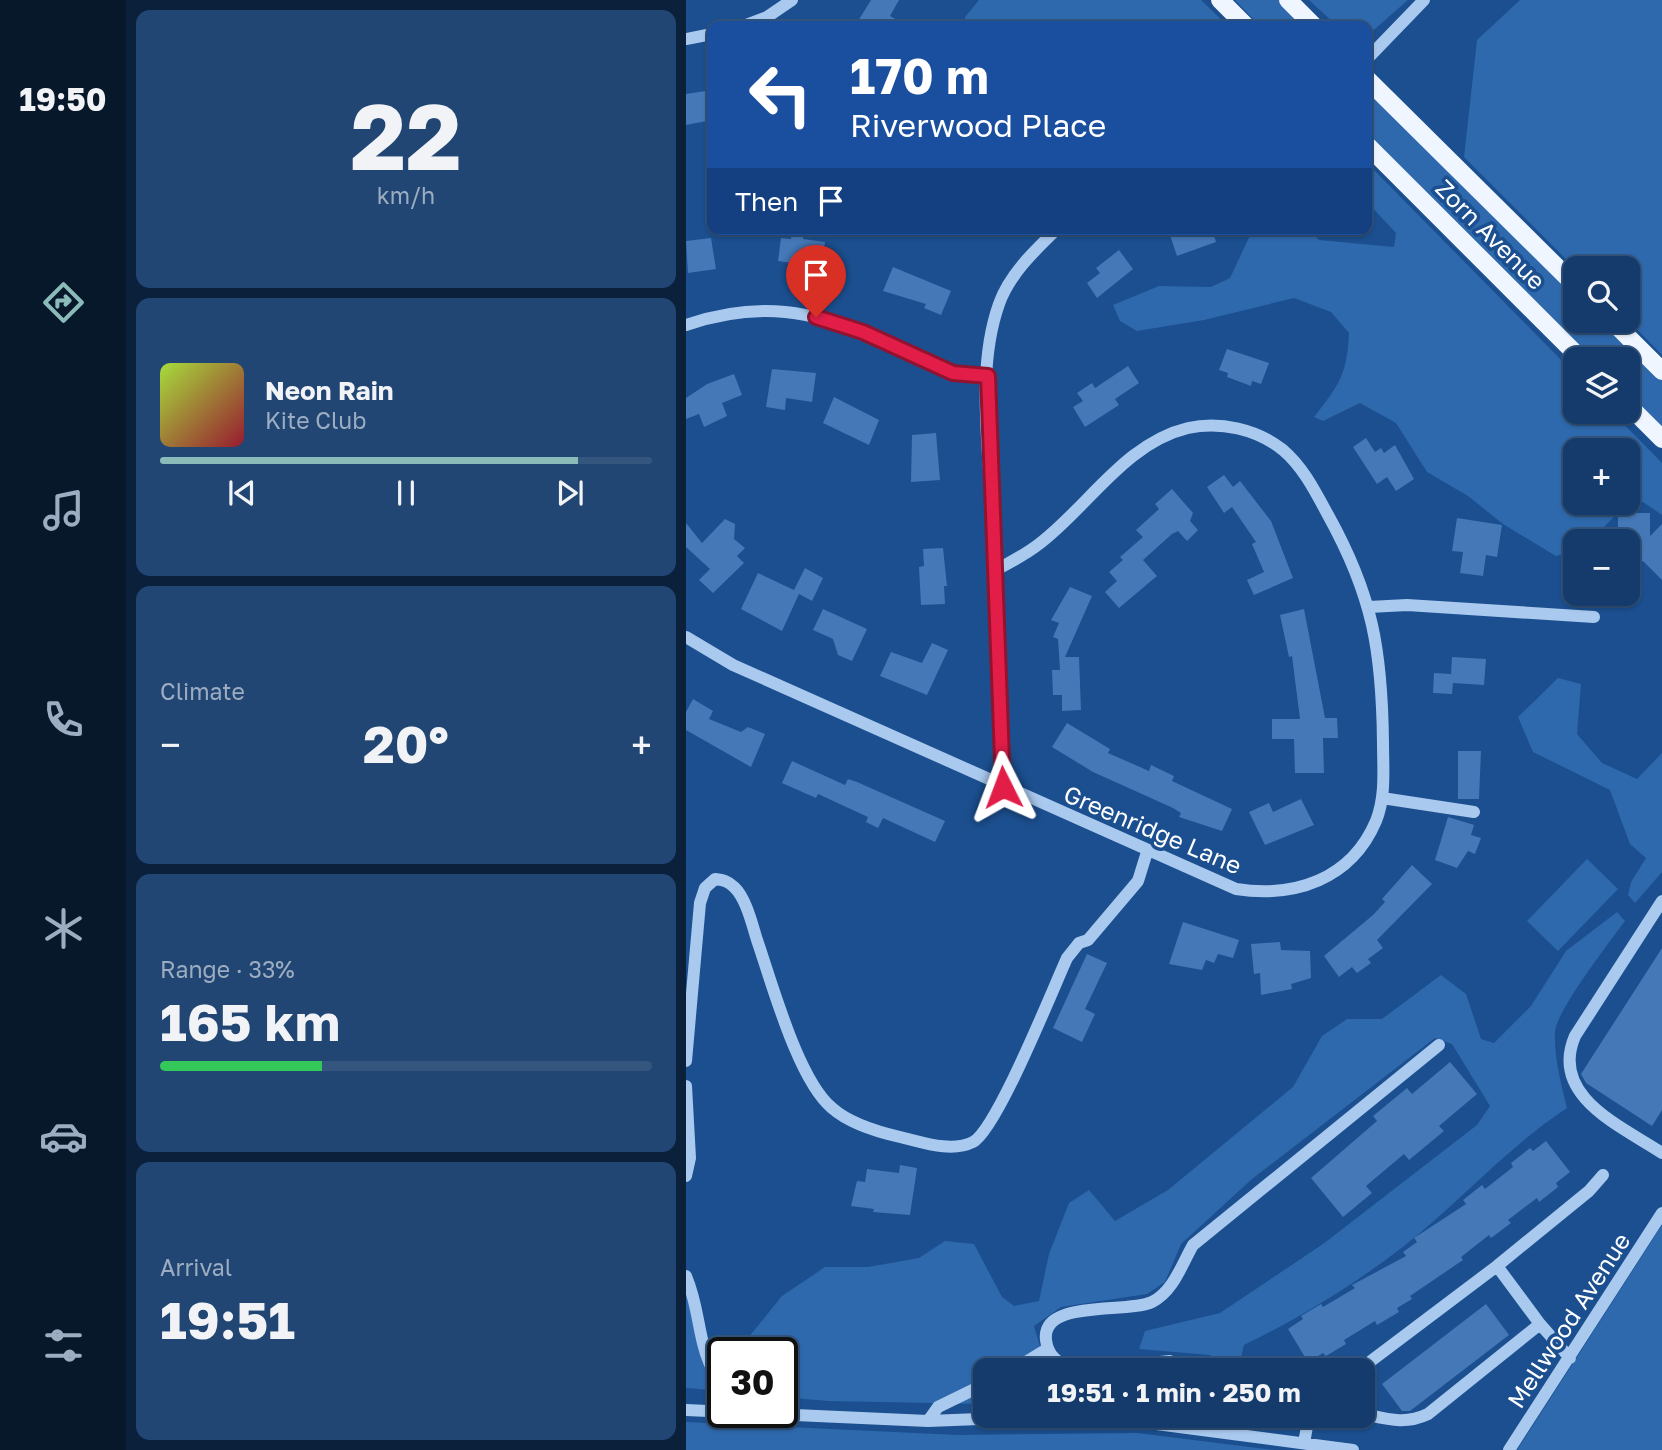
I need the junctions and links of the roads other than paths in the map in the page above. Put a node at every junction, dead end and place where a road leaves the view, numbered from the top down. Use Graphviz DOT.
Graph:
graph roads {
  1 [pos="792,0"];
  2 [pos="1220,0"];
  3 [pos="1288,0"];
  4 [pos="1424,0"];
  5 [pos="756,21"];
  6 [pos="1242,21"];
  7 [pos="1309,21"];
  8 [pos="707,35"];
  9 [pos="686,38"];
  10 [pos="1372,54"];
  11 [pos="1372,84"];
  12 [pos="1372,150"];
  13 [pos="1051,235"];
  14 [pos="1563,273"];
  15 [pos="686,325"];
  16 [pos="1624,333"];
  17 [pos="1569,347"];
  18 [pos="1662,371"];
  19 [pos="988,376"];
  20 [pos="1640,417"];
  21 [pos="1662,439"];
  22 [pos="993,571"];
  23 [pos="1369,607"];
  24 [pos="1594,617"];
  25 [pos="686,637"];
  26 [pos="1003,787"];
  27 [pos="1382,797"];
  28 [pos="1474,812"];
  29 [pos="1146,852"];
  30 [pos="1662,901"];
  31 [pos="1439,1045"];
  32 [pos="686,1061"];
  33 [pos="686,1086"];
  34 [pos="1662,1153"];
  35 [pos="1603,1175"];
  36 [pos="686,1176"];
  37 [pos="1662,1213"];
  38 [pos="1497,1266"];
  39 [pos="686,1276"];
  40 [pos="1540,1324"];
  41 [pos="1047,1349"];
  42 [pos="1032,1358"];
  43 [pos="1052,1358"];
  44 [pos="1375,1358"];
  45 [pos="1570,1358"];
  46 [pos="707,1360"];
  47 [pos="973,1390"];
  48 [pos="686,1410"];
  49 [pos="798,1411"];
  50 [pos="820,1417"];
  51 [pos="1375,1417"];
  52 [pos="973,1419"];
  53 [pos="928,1420"];
  54 [pos="1228,1428"];
  55 [pos="1307,1428"];
  56 [pos="1304,1443"];
  57 [pos="1353,1450"];
  58 [pos="1509,1450"];
  1 -- 5 [label="street"];
  2 -- 6 [label="main road"];
  3 -- 7 [label="main road"];
  4 -- 10 [label="street"];
  8 -- 9 [label="street"];
  11 -- 14 [label="main road, Zorn Avenue"];
  12 -- 17 [label="main road, Zorn Avenue"];
  13 -- 19 [label="street"];
  15 -- 19 [label="street"];
  16 -- 18 [label="main road"];
  19 -- 22 [label="street"];
  20 -- 21 [label="main road"];
  22 -- 23 [label="street, Greenridge Lane"];
  22 -- 26 [label="street"];
  23 -- 24 [label="street"];
  23 -- 27 [label="street, Greenridge Lane"];
  25 -- 26 [label="street, Greenridge Lane"];
  26 -- 29 [label="street, Greenridge Lane"];
  27 -- 28 [label="street"];
  27 -- 29 [label="street, Greenridge Lane"];
  29 -- 32 [label="street"];
  30 -- 34 [label="street"];
  31 -- 41 [label="street"];
  33 -- 36 [label="street"];
  35 -- 38 [label="street"];
  37 -- 45 [label="street, Mellwood Avenue"];
  38 -- 40 [label="street"];
  38 -- 44 [label="street"];
  39 -- 46 [label="street"];
  40 -- 45 [label="street"];
  40 -- 51 [label="street"];
  41 -- 42 [label="street"];
  41 -- 43 [label="street"];
  45 -- 58 [label="street, Mellwood Avenue"];
  47 -- 53 [label="street"];
  48 -- 50 [label="street"];
  49 -- 50 [label="street"];
  50 -- 53 [label="street"];
  52 -- 53 [label="street"];
  54 -- 56 [label="street"];
  55 -- 56 [label="street"];
  56 -- 57 [label="street"];
}
